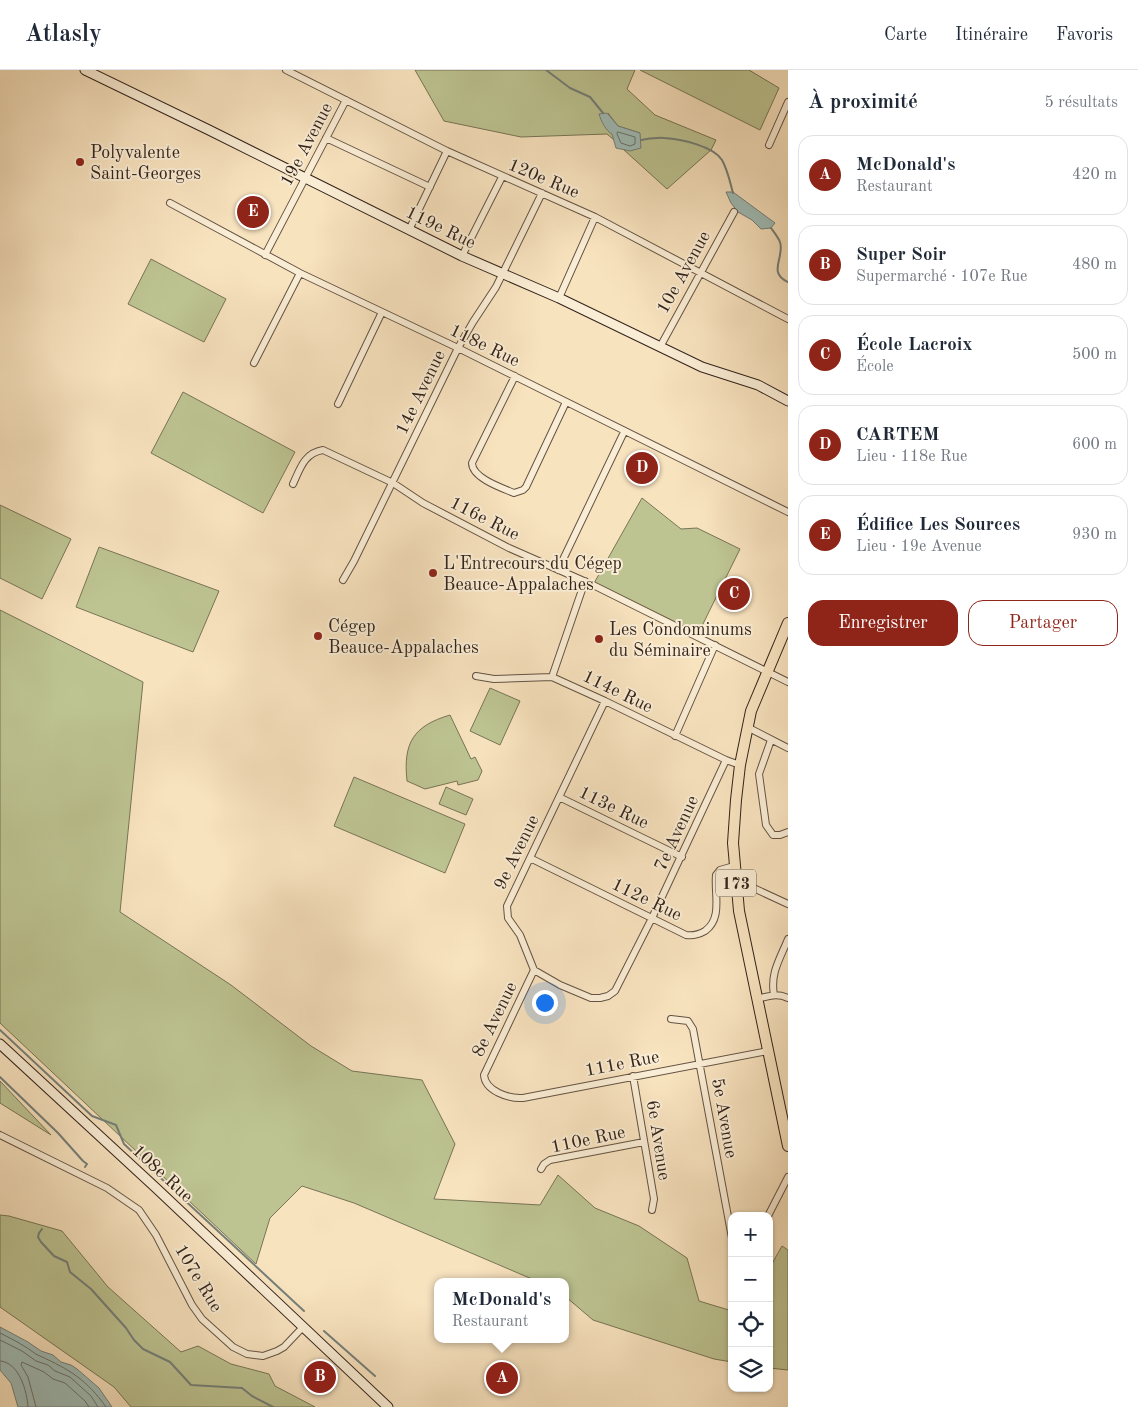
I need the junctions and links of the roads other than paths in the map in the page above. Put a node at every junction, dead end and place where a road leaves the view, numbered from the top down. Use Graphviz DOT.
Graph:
graph roads {
  1 [pos="85,70"];
  2 [pos="286,70"];
  3 [pos="346,100"];
  4 [pos="788,102"];
  5 [pos="326,138"];
  6 [pos="769,144"];
  7 [pos="447,151"];
  8 [pos="502,177"];
  9 [pos="305,178"];
  10 [pos="430,187"];
  11 [pos="542,192"];
  12 [pos="170,203"];
  13 [pos="734,212"];
  14 [pos="595,218"];
  15 [pos="410,230"];
  16 [pos="265,255"];
  17 [pos="462,256"];
  18 [pos="300,273"];
  19 [pos="502,273"];
  20 [pos="700,273"];
  21 [pos="559,298"];
  22 [pos="382,312"];
  23 [pos="788,319"];
  24 [pos="660,347"];
  25 [pos="458,348"];
  26 [pos="254,363"];
  27 [pos="515,376"];
  28 [pos="788,401"];
  29 [pos="566,402"];
  30 [pos="338,404"];
  31 [pos="624,432"];
  32 [pos="392,483"];
  33 [pos="293,484"];
  34 [pos="788,512"];
  35 [pos="558,570"];
  36 [pos="344,580"];
  37 [pos="585,582"];
  38 [pos="788,623"];
  39 [pos="715,645"];
  40 [pos="767,672"];
  41 [pos="476,676"];
  42 [pos="552,678"];
  43 [pos="788,682"];
  44 [pos="605,701"];
  45 [pos="747,727"];
  46 [pos="674,736"];
  47 [pos="771,740"];
  48 [pos="788,748"];
  49 [pos="726,760"];
  50 [pos="740,765"];
  51 [pos="560,797"];
  52 [pos="788,832"];
  53 [pos="682,857"];
  54 [pos="530,858"];
  55 [pos="734,866"];
  56 [pos="736,880"];
  57 [pos="788,904"];
  58 [pos="652,918"];
  59 [pos="788,939"];
  60 [pos="534,970"];
  61 [pos="774,995"];
  62 [pos="788,998"];
  63 [pos="757,999"];
  64 [pos="672,1019"];
  65 [pos="0,1044"];
  66 [pos="768,1051"];
  67 [pos="700,1064"];
  68 [pos="633,1076"];
  69 [pos="486,1082"];
  70 [pos="0,1135"];
  71 [pos="644,1142"];
  72 [pos="788,1146"];
  73 [pos="541,1169"];
  74 [pos="788,1177"];
  75 [pos="652,1210"];
  76 [pos="770,1212"];
  77 [pos="728,1216"];
  78 [pos="303,1327"];
  79 [pos="388,1407"];
  1 -- 9 [label="street, 119e Rue"];
  2 -- 3 [label="street, 120e Rue"];
  3 -- 5 [label="street, 19e Avenue"];
  3 -- 7 [label="street, 120e Rue"];
  4 -- 6 [label="street"];
  5 -- 9 [label="street, 19e Avenue"];
  5 -- 10 [label="street"];
  7 -- 8 [label="street, 120e Rue"];
  7 -- 10 [label="street"];
  8 -- 11 [label="street, 120e Rue"];
  8 -- 17 [label="street"];
  9 -- 15 [label="street, 119e Rue"];
  9 -- 16 [label="street, 19e Avenue"];
  10 -- 15 [label="street"];
  11 -- 14 [label="street, 120e Rue"];
  11 -- 19 [label="street, 14e Avenue"];
  12 -- 16 [label="street, 118e Rue"];
  13 -- 20 [label="street, 10e Avenue"];
  14 -- 20 [label="street, 120e Rue"];
  14 -- 21 [label="street"];
  15 -- 17 [label="street, 119e Rue"];
  16 -- 18 [label="street, 118e Rue"];
  17 -- 19 [label="street, 119e Rue"];
  18 -- 22 [label="street, 118e Rue"];
  18 -- 26 [label="street"];
  19 -- 21 [label="street, 119e Rue"];
  19 -- 25 [label="street, 14e Avenue"];
  20 -- 23 [label="street, 120e Rue"];
  20 -- 24 [label="street, 10e Avenue"];
  21 -- 24 [label="street, 119e Rue"];
  22 -- 25 [label="street, 118e Rue"];
  22 -- 30 [label="street"];
  24 -- 28 [label="street, 119e Rue"];
  25 -- 27 [label="street, 118e Rue"];
  25 -- 32 [label="street, 14e Avenue"];
  27 -- 29 [label="street, 118e Rue"];
  27 -- 29 [label="street"];
  29 -- 31 [label="street, 118e Rue"];
  31 -- 34 [label="street, 118e Rue"];
  31 -- 35 [label="street"];
  32 -- 33 [label="street, 116e Rue"];
  32 -- 35 [label="street, 116e Rue"];
  32 -- 36 [label="street, 14e Avenue"];
  35 -- 37 [label="street, 116e Rue"];
  37 -- 39 [label="street, 116e Rue"];
  37 -- 42 [label="street"];
  38 -- 40 [label="main road, 173"];
  39 -- 40 [label="street, 116e Rue"];
  39 -- 46 [label="street"];
  40 -- 43 [label="street, 116e Rue"];
  40 -- 45 [label="main road, 173"];
  41 -- 42 [label="street, 114e Rue"];
  42 -- 44 [label="street, 114e Rue"];
  44 -- 46 [label="street, 114e Rue"];
  44 -- 51 [label="street, 9e Avenue"];
  45 -- 47 [label="street"];
  45 -- 50 [label="main road, 173"];
  46 -- 49 [label="street, 114e Rue"];
  47 -- 48 [label="street"];
  47 -- 52 [label="street"];
  49 -- 50 [label="street, 114e Rue"];
  49 -- 53 [label="street, 7e Avenue"];
  50 -- 55 [label="main road, 173"];
  51 -- 53 [label="street, 113e Rue"];
  51 -- 54 [label="street, 9e Avenue"];
  53 -- 58 [label="street, 7e Avenue"];
  54 -- 58 [label="street, 112e Rue"];
  54 -- 60 [label="street, 9e Avenue"];
  55 -- 56 [label="main road, 173"];
  55 -- 58 [label="street, 112e Rue"];
  56 -- 57 [label="street"];
  56 -- 63 [label="main road, 173"];
  58 -- 60 [label="street, 7e Avenue"];
  59 -- 61 [label="street"];
  60 -- 69 [label="street, 8e Avenue"];
  61 -- 62 [label="street"];
  61 -- 63 [label="street"];
  63 -- 66 [label="main road, 173"];
  64 -- 67 [label="street, 5e Avenue"];
  65 -- 78 [label="street, 108e Rue"];
  66 -- 67 [label="street, 111e Rue"];
  66 -- 72 [label="main road, 173"];
  67 -- 68 [label="street, 111e Rue"];
  67 -- 77 [label="street, 5e Avenue"];
  68 -- 69 [label="street, 111e Rue"];
  68 -- 71 [label="street, 6e Avenue"];
  70 -- 78 [label="street, 107e Rue"];
  71 -- 73 [label="street, 110e Rue"];
  71 -- 75 [label="street, 6e Avenue"];
  74 -- 76 [label="street"];
  78 -- 79 [label="street"];
}
